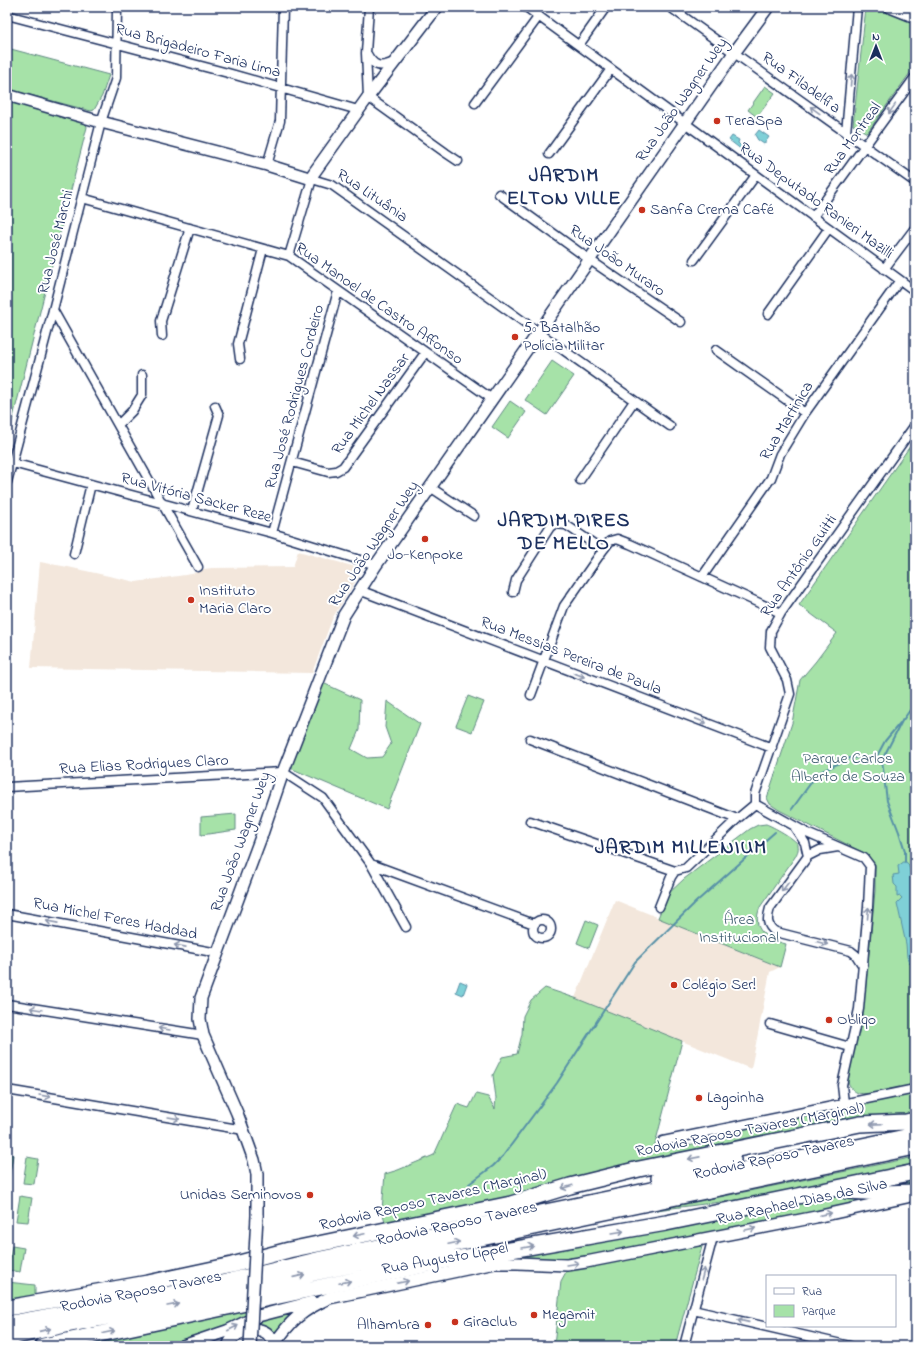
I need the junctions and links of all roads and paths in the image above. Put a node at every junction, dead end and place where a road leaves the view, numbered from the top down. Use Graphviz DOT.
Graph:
graph roads {
  1 [pos="117,7"];
  2 [pos="284,7"];
  3 [pos="369,7"];
  4 [pos="437,7"];
  5 [pos="526,7"];
  6 [pos="606,7"];
  7 [pos="670,7"];
  8 [pos="768,7"];
  9 [pos="857,7"];
  10 [pos="890,7"];
  11 [pos="7,15"];
  12 [pos="539,16"];
  13 [pos="915,17"];
  14 [pos="116,43"];
  15 [pos="579,45"];
  16 [pos="366,53"];
  17 [pos="734,53"];
  18 [pos="394,62"];
  19 [pos="611,69"];
  20 [pos="915,77"];
  21 [pos="281,88"];
  22 [pos="7,95"];
  23 [pos="368,97"];
  24 [pos="475,103"];
  25 [pos="358,110"];
  26 [pos="101,122"];
  27 [pos="685,123"];
  28 [pos="846,133"];
  29 [pos="865,147"];
  30 [pos="549,154"];
  31 [pos="458,161"];
  32 [pos="267,164"];
  33 [pos="756,175"];
  34 [pos="312,179"];
  35 [pos="915,182"];
  36 [pos="499,194"];
  37 [pos="82,198"];
  38 [pos="813,217"];
  39 [pos="190,228"];
  40 [pos="829,228"];
  41 [pos="915,228"];
  42 [pos="263,249"];
  43 [pos="289,256"];
  44 [pos="590,260"];
  45 [pos="694,260"];
  46 [pos="884,269"];
  47 [pos="900,280"];
  48 [pos="915,291"];
  49 [pos="338,292"];
  50 [pos="54,310"];
  51 [pos="768,314"];
  52 [pos="681,322"];
  53 [pos="539,332"];
  54 [pos="162,336"];
  55 [pos="716,350"];
  56 [pos="425,353"];
  57 [pos="240,359"];
  58 [pos="142,374"];
  59 [pos="492,399"];
  60 [pos="634,401"];
  61 [pos="216,406"];
  62 [pos="805,413"];
  63 [pos="118,425"];
  64 [pos="915,425"];
  65 [pos="670,426"];
  66 [pos="10,462"];
  67 [pos="292,462"];
  68 [pos="580,480"];
  69 [pos="7,482"];
  70 [pos="90,484"];
  71 [pos="430,487"];
  72 [pos="163,503"];
  73 [pos="192,511"];
  74 [pos="474,516"];
  75 [pos="272,533"];
  76 [pos="602,550"];
  77 [pos="74,554"];
  78 [pos="376,565"];
  79 [pos="198,568"];
  80 [pos="702,578"];
  81 [pos="359,590"];
  82 [pos="513,592"];
  83 [pos="781,613"];
  84 [pos="543,661"];
  85 [pos="531,695"];
  86 [pos="530,739"];
  87 [pos="772,748"];
  88 [pos="283,772"];
  89 [pos="7,787"];
  90 [pos="755,804"];
  91 [pos="737,819"];
  92 [pos="530,821"];
  93 [pos="794,826"];
  94 [pos="838,847"];
  95 [pos="808,856"];
  96 [pos="371,864"];
  97 [pos="675,871"];
  98 [pos="659,906"];
  99 [pos="7,914"];
  100 [pos="534,924"];
  101 [pos="406,927"];
  102 [pos="866,939"];
  103 [pos="848,950"];
  104 [pos="218,953"];
  105 [pos="863,966"];
  106 [pos="7,1004"];
  107 [pos="770,1024"];
  108 [pos="203,1036"];
  109 [pos="850,1047"];
  110 [pos="915,1089"];
  111 [pos="7,1090"];
  112 [pos="844,1104"];
  113 [pos="237,1114"];
  114 [pos="915,1120"];
  115 [pos="224,1126"];
  116 [pos="244,1130"];
  117 [pos="810,1135"];
  118 [pos="915,1135"];
  119 [pos="663,1142"];
  120 [pos="915,1147"];
  121 [pos="915,1172"];
  122 [pos="915,1194"];
  123 [pos="802,1195"];
  124 [pos="474,1227"];
  125 [pos="712,1237"];
  126 [pos="329,1298"];
  127 [pos="7,1308"];
  128 [pos="693,1310"];
  129 [pos="7,1324"];
  130 [pos="766,1327"];
  131 [pos="767,1327"];
  132 [pos="7,1338"];
  133 [pos="203,1339"];
  134 [pos="230,1345"];
  135 [pos="43,1346"];
  136 [pos="183,1346"];
  137 [pos="250,1346"];
  138 [pos="273,1346"];
  139 [pos="684,1346"];
  140 [pos="850,1346"];
  1 -- 14 [label="street, Rua José Marchi"];
  2 -- 21 [label="street"];
  3 -- 16 [label="street"];
  4 -- 18 [label="main road"];
  5 -- 12 [label="street, Rua Deputado Ranieri Mazilli"];
  6 -- 15 [label="street"];
  7 -- 17 [label="street, Rua Filadelfia"];
  8 -- 17 [label="main road, Rua João Wagner Wey"];
  28 -- 9 [label="street, one-way"];
  10 -- 13 [label="main road"];
  11 -- 14 [label="street, Rua Brigadeiro Faria Lima"];
  12 -- 15 [label="street, Rua Deputado Ranieri Mazilli"];
  12 -- 24 [label="street"];
  14 -- 21 [label="street, Rua Brigadeiro Faria Lima"];
  14 -- 26 [label="street, Rua José Marchi"];
  15 -- 19 [label="street, Rua Deputado Ranieri Mazilli"];
  16 -- 18 [label="street"];
  16 -- 23 [label="street"];
  17 -- 27 [label="main road, Rua João Wagner Wey"];
  28 -- 17 [label="street, Rua Filadelfia, one-way"];
  18 -- 23 [label="main road"];
  19 -- 27 [label="street, Rua Deputado Ranieri Mazilli"];
  19 -- 30 [label="street"];
  20 -- 29 [label="street, Rua Montreal, one-way"];
  21 -- 25 [label="street, Rua Brigadeiro Faria Lima"];
  21 -- 32 [label="street"];
  22 -- 26 [label="main road, Rua Lituânia"];
  23 -- 25 [label="main road"];
  23 -- 31 [label="street"];
  25 -- 34 [label="main road"];
  26 -- 32 [label="main road, Rua Lituânia"];
  26 -- 37 [label="street, Rua José Marchi"];
  27 -- 33 [label="street, Rua Deputado Ranieri Mazilli"];
  27 -- 44 [label="main road, Rua João Wagner Wey"];
  28 -- 29 [label="street, Rua Filadelfia"];
  29 -- 35 [label="street, Rua Filadelfia"];
  29 -- 38 [label="street, Rua Montreal"];
  32 -- 34 [label="main road, Rua Lituânia"];
  33 -- 38 [label="street, Rua Deputado Ranieri Mazilli"];
  33 -- 45 [label="street"];
  34 -- 43 [label="street"];
  34 -- 53 [label="street, Rua Lituânia"];
  36 -- 44 [label="street, Rua João Muraro"];
  37 -- 39 [label="street, Rua Manoel de Castro Affonso"];
  37 -- 50 [label="street, Rua José Marchi"];
  38 -- 40 [label="street, Rua Deputado Ranieri Mazilli"];
  39 -- 42 [label="street, Rua Manoel de Castro Affonso"];
  39 -- 54 [label="street"];
  40 -- 46 [label="street, Rua Deputado Ranieri Mazilli"];
  40 -- 51 [label="street"];
  41 -- 46 [label="street"];
  42 -- 43 [label="street, Rua Manoel de Castro Affonso"];
  42 -- 57 [label="street"];
  43 -- 49 [label="street, Rua Manoel de Castro Affonso"];
  44 -- 52 [label="street, Rua João Muraro"];
  44 -- 53 [label="main road, Rua João Wagner Wey"];
  46 -- 47 [label="street, Rua Deputado Ranieri Mazilli"];
  47 -- 48 [label="street, Rua Deputado Ranieri Mazilli"];
  47 -- 62 [label="street, Rua Martinica"];
  49 -- 56 [label="street, Rua Manoel de Castro Affonso"];
  49 -- 67 [label="street, Rua José Rodrigues Cordeiro"];
  50 -- 63 [label="street"];
  50 -- 66 [label="street, Rua José Marchi"];
  53 -- 59 [label="main road, Rua João Wagner Wey"];
  53 -- 60 [label="street, Rua Lituânia"];
  55 -- 62 [label="street"];
  56 -- 59 [label="street, Rua Manoel de Castro Affonso"];
  56 -- 67 [label="street, Rua Michel Nassar"];
  58 -- 63 [label="street"];
  59 -- 71 [label="main road, Rua João Wagner Wey"];
  60 -- 65 [label="street, Rua Lituânia"];
  60 -- 68 [label="street"];
  61 -- 73 [label="street"];
  62 -- 80 [label="street, Rua Martinica"];
  63 -- 72 [label="street"];
  64 -- 83 [label="street, Rua Antônio Guitti"];
  66 -- 69 [label="street, Rua José Marchi"];
  66 -- 70 [label="street, Rua Vitória Sacker Reze"];
  67 -- 75 [label="street, Rua José Rodrigues Cordeiro"];
  70 -- 72 [label="street, Rua Vitória Sacker Reze"];
  70 -- 77 [label="street"];
  71 -- 74 [label="street"];
  71 -- 78 [label="main road, Rua João Wagner Wey"];
  72 -- 73 [label="street, Rua Vitória Sacker Reze"];
  72 -- 79 [label="street"];
  73 -- 75 [label="street, Rua Vitória Sacker Reze"];
  75 -- 78 [label="street, Rua Vitória Sacker Reze"];
  76 -- 80 [label="street"];
  76 -- 82 [label="street"];
  76 -- 84 [label="street"];
  78 -- 81 [label="main road, Rua João Wagner Wey"];
  80 -- 83 [label="street"];
  81 -- 84 [label="street, Rua Messias Pereira de Paula"];
  81 -- 88 [label="main road, Rua João Wagner Wey"];
  83 -- 87 [label="street, Rua Antônio Guitti"];
  84 -- 85 [label="street"];
  84 -- 87 [label="street, Rua Messias Pereira de Paula, one-way"];
  86 -- 91 [label="street"];
  87 -- 90 [label="street, Rua Antônio Guitti"];
  88 -- 89 [label="street, Rua Elias Rodrigues Claro"];
  88 -- 96 [label="street"];
  88 -- 104 [label="main road, Rua João Wagner Wey"];
  90 -- 91 [label="street"];
  90 -- 93 [label="street"];
  91 -- 97 [label="street"];
  92 -- 97 [label="street"];
  93 -- 94 [label="street"];
  93 -- 95 [label="street"];
  94 -- 95 [label="street"];
  102 -- 94 [label="street, one-way"];
  95 -- 103 [label="street, one-way"];
  96 -- 100 [label="street"];
  96 -- 101 [label="street"];
  97 -- 98 [label="street"];
  104 -- 99 [label="street, Rua Michel Feres Haddad, one-way"];
  102 -- 103 [label="street"];
  102 -- 105 [label="street"];
  103 -- 105 [label="street"];
  104 -- 108 [label="main road, Rua João Wagner Wey"];
  105 -- 109 [label="street"];
  108 -- 106 [label="street, one-way"];
  107 -- 109 [label="street"];
  108 -- 113 [label="main road, Rua João Wagner Wey"];
  109 -- 112 [label="street"];
  110 -- 112 [label="street"];
  111 -- 115 [label="street, one-way"];
  112 -- 119 [label="street"];
  113 -- 115 [label="street"];
  113 -- 116 [label="main road, Rua João Wagner Wey"];
  114 -- 117 [label="highway, Rodovia Raposo Tavares (Marginal), one-way"];
  115 -- 116 [label="street"];
  116 -- 137 [label="main road, Rua João Wagner Wey, bridge"];
  117 -- 124 [label="highway"];
  117 -- 127 [label="highway, Rodovia Raposo Tavares (Marginal), one-way"];
  118 -- 124 [label="highway, Rodovia Raposo Tavares"];
  132 -- 120 [label="highway, Rodovia Raposo Tavares, one-way"];
  121 -- 123 [label="highway"];
  122 -- 123 [label="highway"];
  125 -- 122 [label="main road, Rua Raphael Dias da Silva, one-way"];
  135 -- 123 [label="highway, one-way"];
  124 -- 129 [label="highway, Rodovia Raposo Tavares"];
  126 -- 125 [label="main road, Rua Augusto Lippel, one-way"];
  128 -- 125 [label="street, Rua Raphael Dias da Silva, one-way"];
  133 -- 126 [label="main road, one-way"];
  126 -- 138 [label="main road, Rua Augusto Lippel"];
  130 -- 128 [label="street, one-way"];
  128 -- 139 [label="street, Rua Raphael Dias da Silva"];
  140 -- 131 [label="street, one-way"];
  133 -- 134 [label="main road, Rua Augusto Lippel"];
  133 -- 136 [label="main road"];
  134 -- 138 [label="main road, Rua Augusto Lippel"];
}
